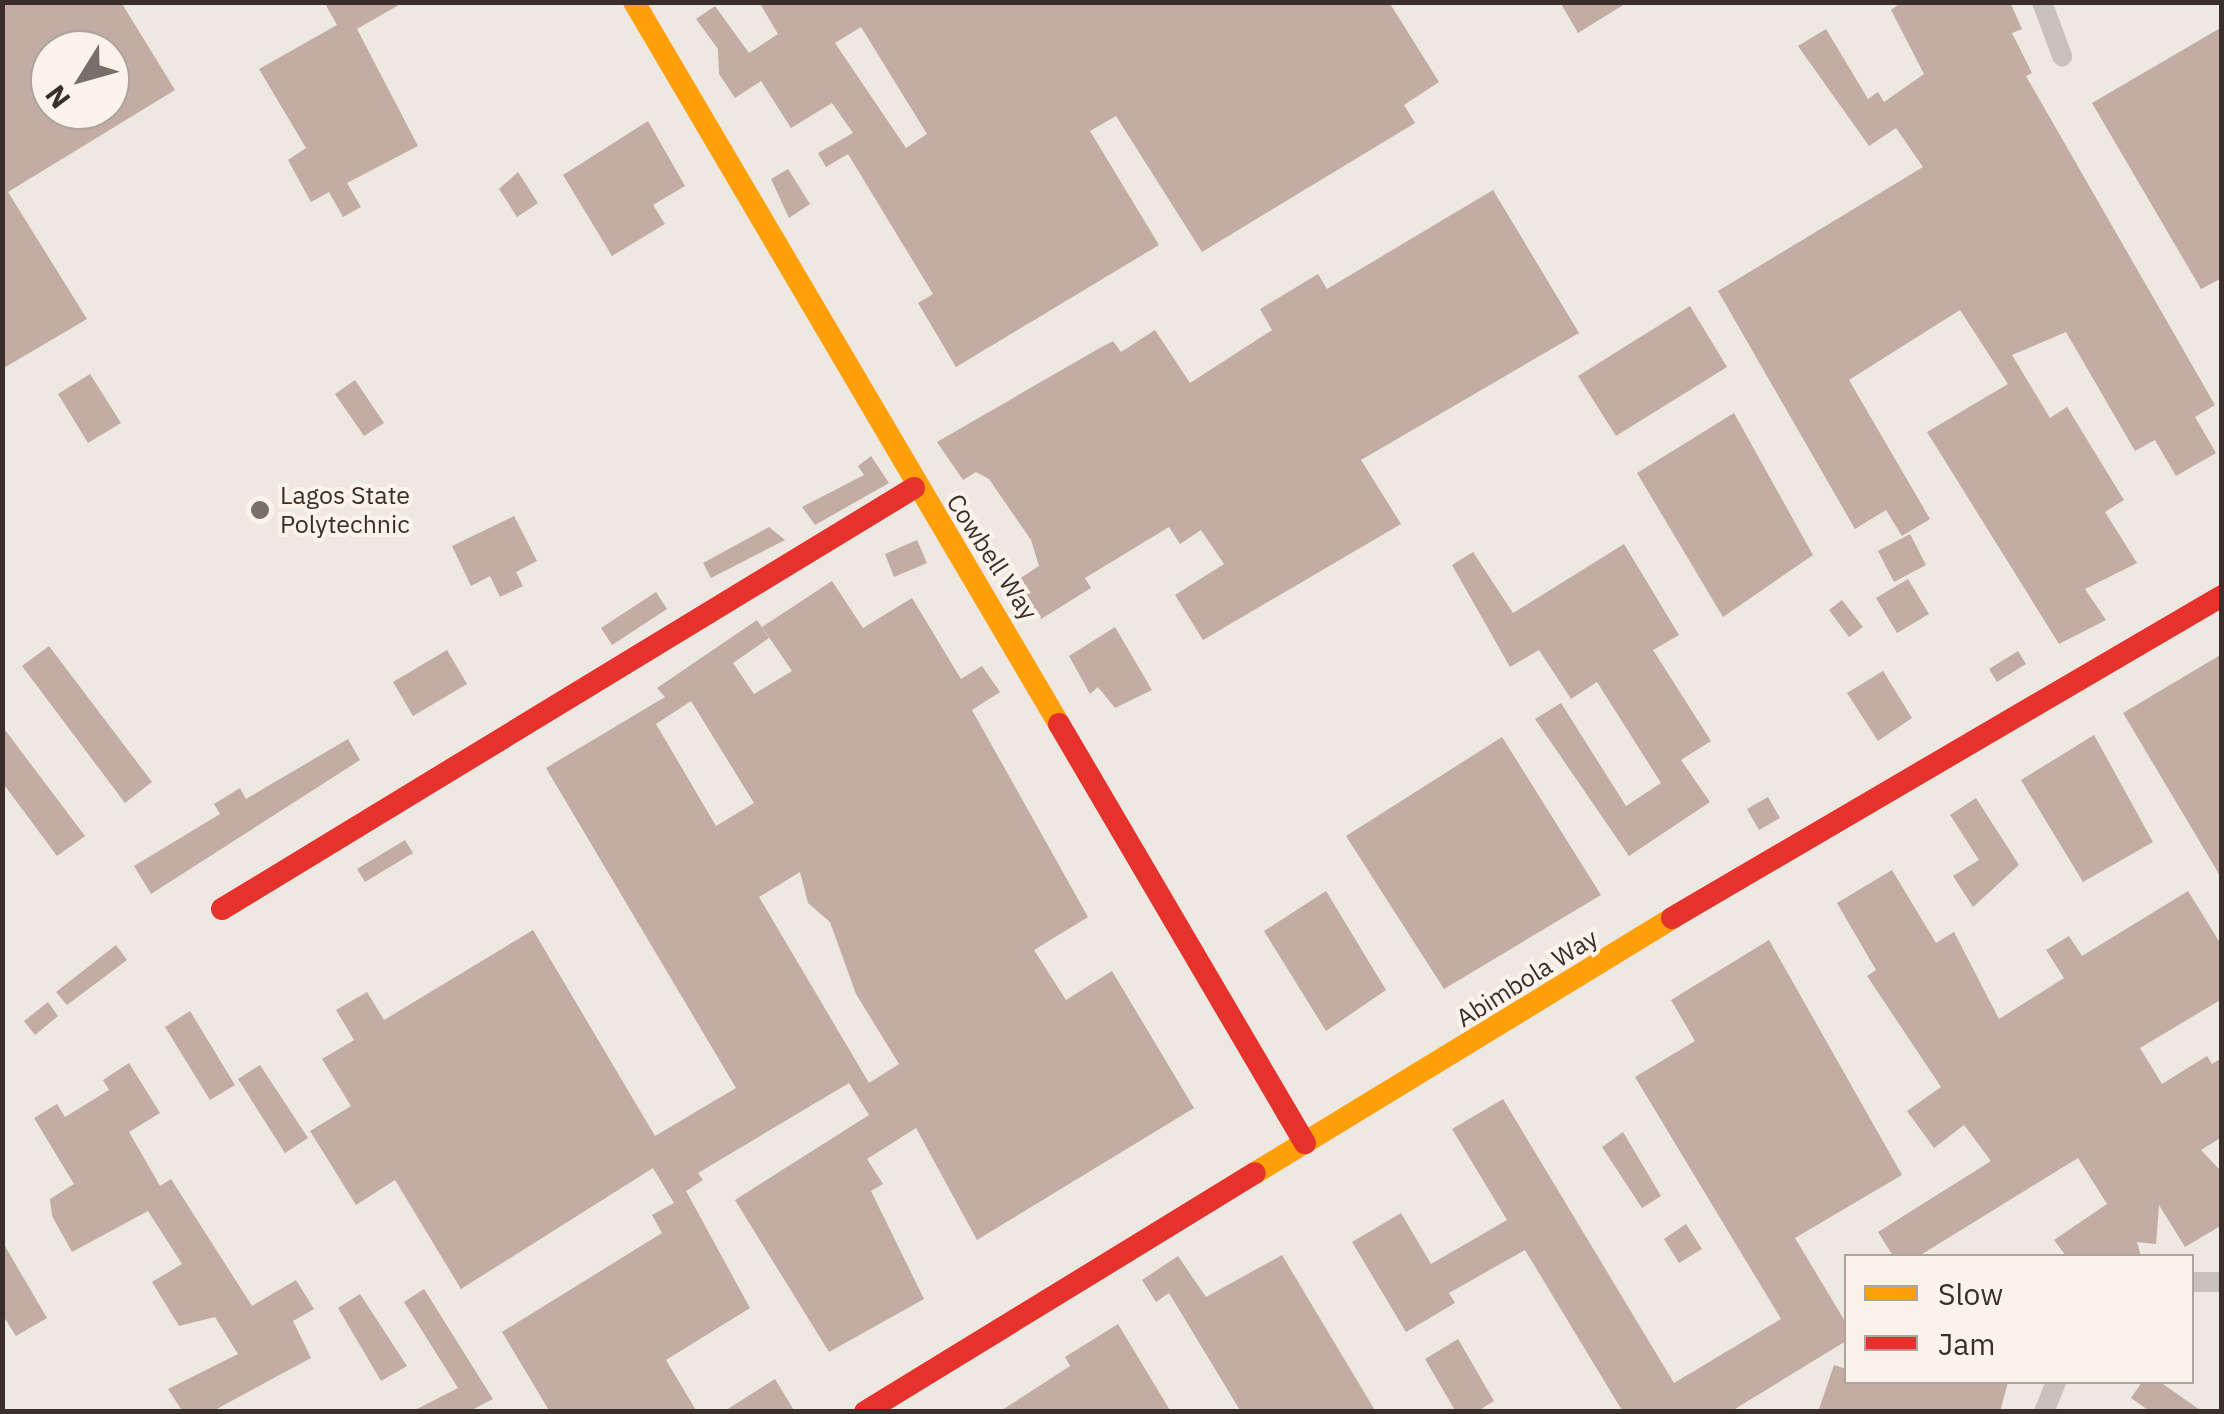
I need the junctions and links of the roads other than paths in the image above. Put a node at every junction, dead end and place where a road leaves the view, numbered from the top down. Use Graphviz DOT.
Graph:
graph roads {
  1 [pos="634,2"];
  2 [pos="2042,2"];
  3 [pos="2062,56"];
  4 [pos="914,488"];
  5 [pos="2222,596"];
  6 [pos="222,910"];
  7 [pos="1304,1142"];
  8 [pos="2194,1282"];
  9 [pos="2222,1282"];
  10 [pos="2055,1384"];
  11 [pos="865,1412"];
  12 [pos="2044,1412"];
  1 -- 4 [label="street, Cowbell Way"];
  2 -- 3 [label="street"];
  4 -- 6 [label="street"];
  4 -- 7 [label="street, Cowbell Way"];
  5 -- 7 [label="street, Abimbola Way"];
  7 -- 11 [label="street, Abimbola Way"];
  8 -- 9 [label="street"];
  10 -- 12 [label="street"];
}
